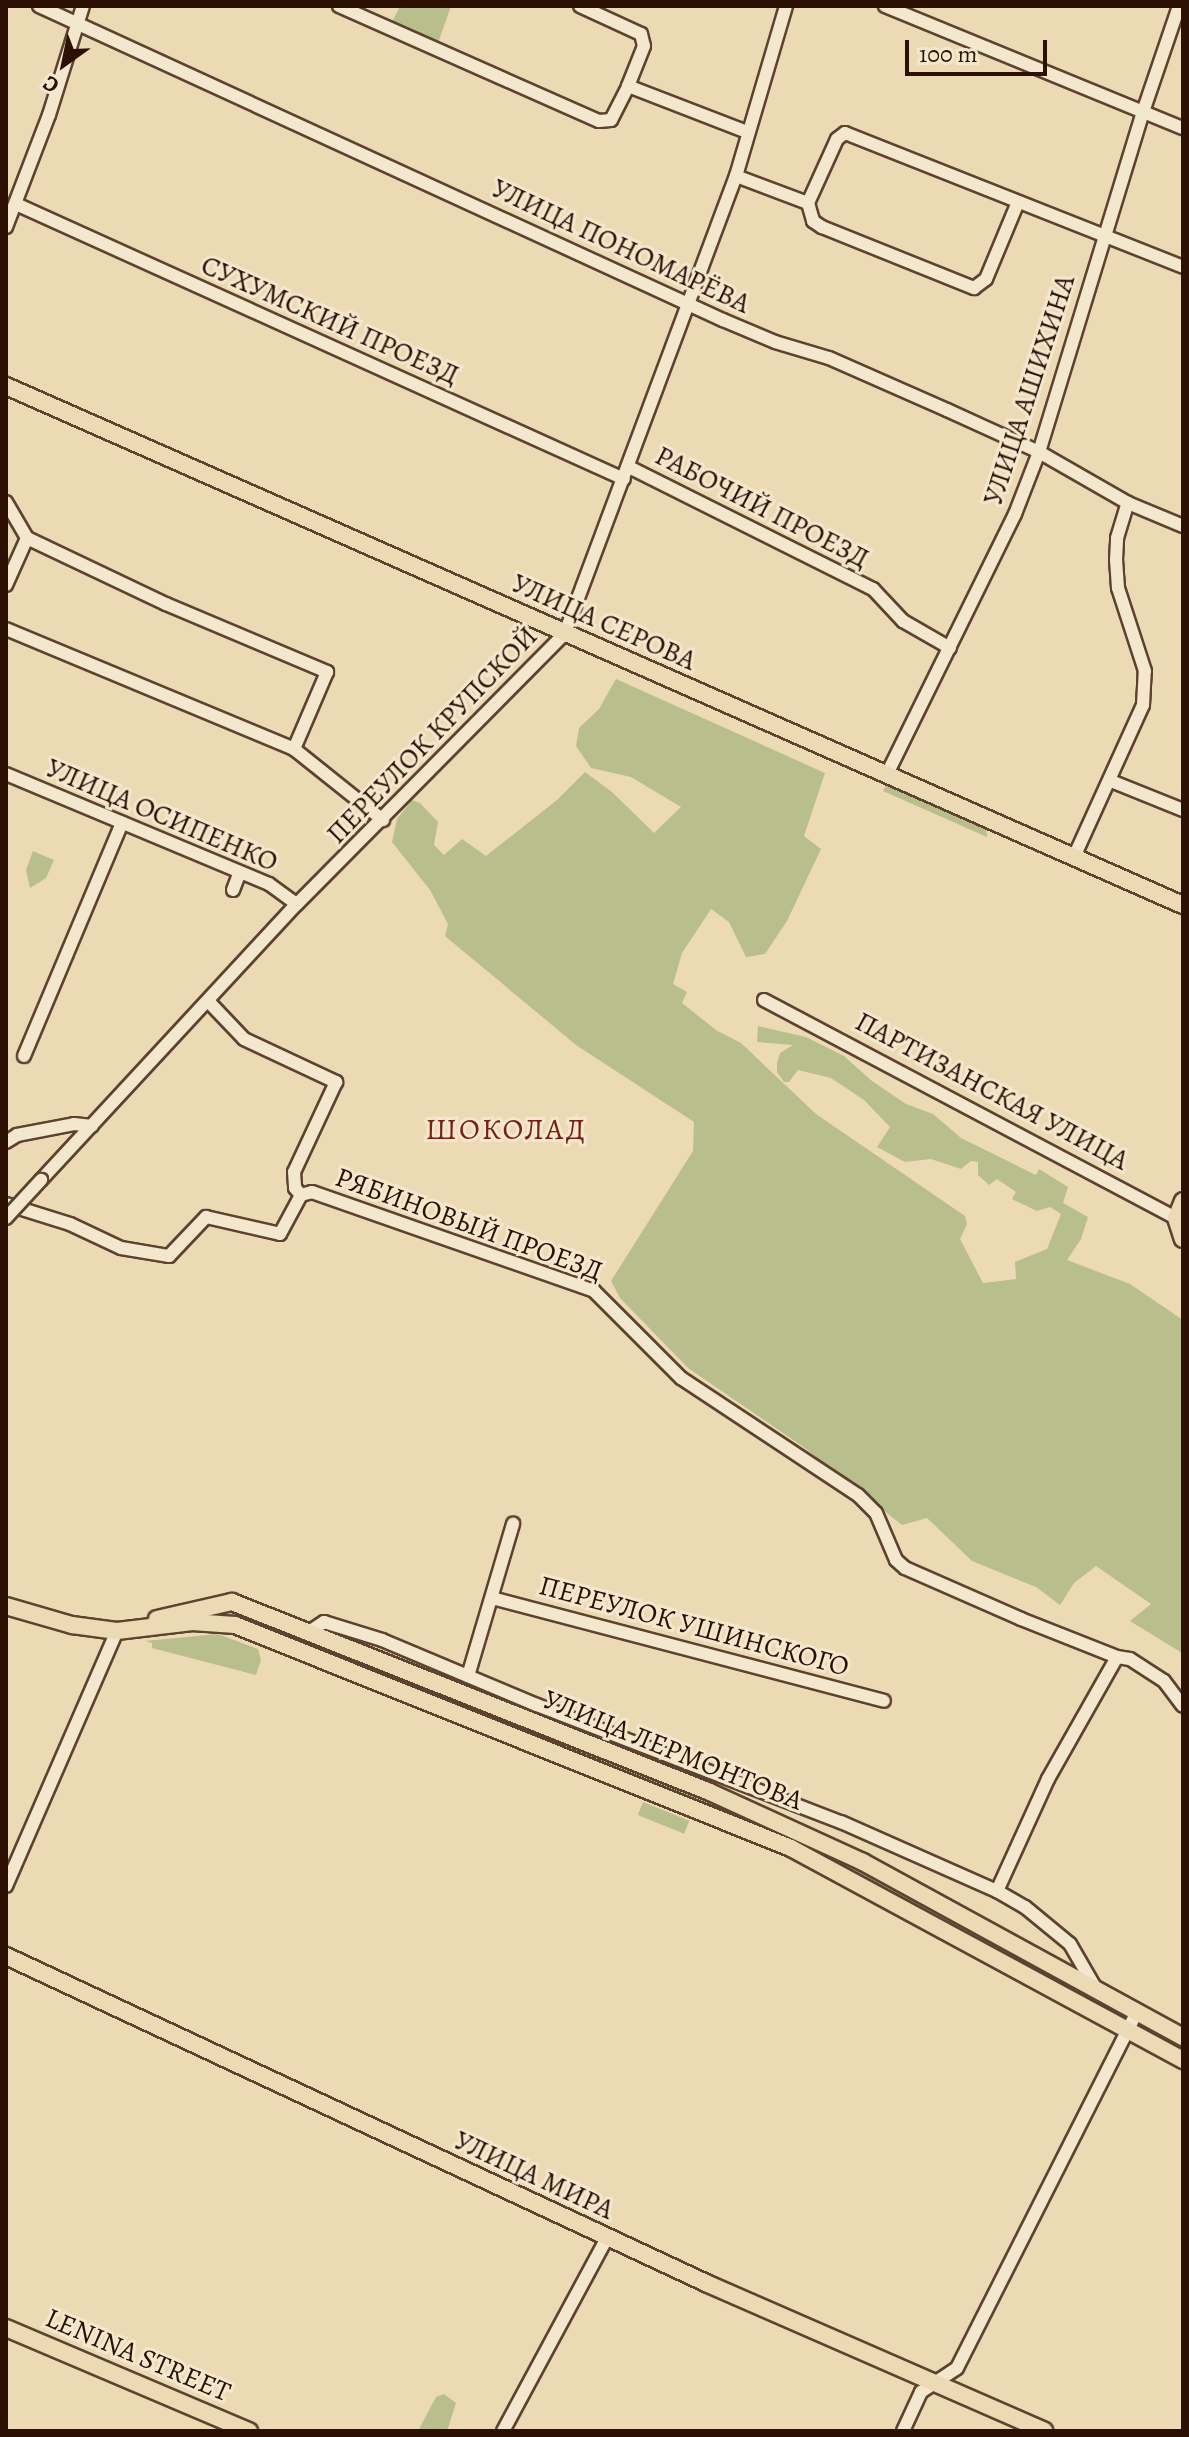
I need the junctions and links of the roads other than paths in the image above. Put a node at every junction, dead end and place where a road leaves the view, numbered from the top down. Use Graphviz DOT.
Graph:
graph roads {
  1 [pos="39,6"];
  2 [pos="83,6"];
  3 [pos="339,6"];
  4 [pos="580,6"];
  5 [pos="786,6"];
  6 [pos="885,6"];
  7 [pos="1179,6"];
  8 [pos="77,22"];
  9 [pos="628,86"];
  10 [pos="1143,112"];
  11 [pos="1183,128"];
  12 [pos="747,132"];
  13 [pos="736,176"];
  14 [pos="1018,202"];
  15 [pos="808,203"];
  16 [pos="16,204"];
  17 [pos="6,227"];
  18 [pos="1105,236"];
  19 [pos="1183,267"];
  20 [pos="690,304"];
  21 [pos="6,386"];
  22 [pos="1039,452"];
  23 [pos="626,473"];
  24 [pos="6,502"];
  25 [pos="1128,503"];
  26 [pos="1183,526"];
  27 [pos="27,538"];
  28 [pos="6,585"];
  29 [pos="6,629"];
  30 [pos="565,633"];
  31 [pos="950,648"];
  32 [pos="294,749"];
  33 [pos="6,774"];
  34 [pos="887,774"];
  35 [pos="1111,781"];
  36 [pos="1183,810"];
  37 [pos="383,820"];
  38 [pos="122,823"];
  39 [pos="1074,857"];
  40 [pos="240,872"];
  41 [pos="233,890"];
  42 [pos="297,904"];
  43 [pos="1183,905"];
  44 [pos="764,1000"];
  45 [pos="208,1001"];
  46 [pos="24,1056"];
  47 [pos="92,1126"];
  48 [pos="10,1136"];
  49 [pos="301,1195"];
  50 [pos="1183,1201"];
  51 [pos="6,1204"];
  52 [pos="6,1218"];
  53 [pos="1176,1218"];
  54 [pos="1183,1239"];
  55 [pos="513,1524"];
  56 [pos="492,1598"];
  57 [pos="6,1606"];
  58 [pos="245,1606"];
  59 [pos="235,1625"];
  60 [pos="117,1631"];
  61 [pos="309,1632"];
  62 [pos="1117,1657"];
  63 [pos="468,1676"];
  64 [pos="884,1701"];
  65 [pos="1183,1706"];
  66 [pos="6,1886"];
  67 [pos="997,1891"];
  68 [pos="6,1956"];
  69 [pos="1096,1989"];
  70 [pos="1137,2012"];
  71 [pos="1128,2029"];
  72 [pos="1183,2037"];
  73 [pos="1183,2060"];
  74 [pos="607,2238"];
  75 [pos="6,2328"];
  76 [pos="934,2383"];
  77 [pos="249,2431"];
  78 [pos="503,2431"];
  79 [pos="903,2431"];
  80 [pos="1044,2431"];
  1 -- 8 [label="street, УЛИЦА ПОНОМАРЁВА"];
  2 -- 8 [label="street"];
  3 -- 9 [label="street"];
  4 -- 9 [label="street"];
  5 -- 12 [label="street, ПЕРЕУЛОК КРУПСКОЙ"];
  6 -- 10 [label="street"];
  7 -- 10 [label="street, УЛИЦА АШИХИНА"];
  8 -- 16 [label="street"];
  8 -- 20 [label="street, УЛИЦА ПОНОМАРЁВА"];
  9 -- 12 [label="street"];
  10 -- 11 [label="street"];
  10 -- 18 [label="street, УЛИЦА АШИХИНА"];
  12 -- 13 [label="street, ПЕРЕУЛОК КРУПСКОЙ"];
  13 -- 15 [label="street"];
  13 -- 20 [label="street, ПЕРЕУЛОК КРУПСКОЙ"];
  14 -- 15 [label="street"];
  14 -- 15 [label="street"];
  14 -- 18 [label="street"];
  16 -- 17 [label="street"];
  16 -- 23 [label="street, СУХУМСКИЙ ПРОЕЗД"];
  18 -- 19 [label="street"];
  18 -- 22 [label="street, УЛИЦА АШИХИНА"];
  20 -- 22 [label="street, УЛИЦА ПОНОМАРЁВА"];
  20 -- 23 [label="street, ПЕРЕУЛОК КРУПСКОЙ"];
  21 -- 30 [label="main road, УЛИЦА СЕРОВА"];
  22 -- 25 [label="street, УЛИЦА ПОНОМАРЁВА"];
  22 -- 31 [label="street, УЛИЦА АШИХИНА"];
  23 -- 30 [label="street, ПЕРЕУЛОК КРУПСКОЙ"];
  23 -- 31 [label="street, РАБОЧИЙ ПРОЕЗД"];
  24 -- 27 [label="street"];
  25 -- 26 [label="street, УЛИЦА ПОНОМАРЁВА"];
  25 -- 35 [label="street"];
  27 -- 28 [label="street"];
  27 -- 32 [label="street"];
  29 -- 32 [label="street"];
  30 -- 34 [label="main road, УЛИЦА СЕРОВА"];
  30 -- 37 [label="street, ПЕРЕУЛОК КРУПСКОЙ"];
  31 -- 34 [label="street, УЛИЦА АШИХИНА"];
  32 -- 37 [label="street"];
  33 -- 38 [label="street, УЛИЦА ОСИПЕНКО"];
  34 -- 39 [label="main road, УЛИЦА СЕРОВА"];
  35 -- 36 [label="street"];
  35 -- 39 [label="street"];
  37 -- 42 [label="street, ПЕРЕУЛОК КРУПСКОЙ"];
  38 -- 40 [label="street, УЛИЦА ОСИПЕНКО"];
  38 -- 46 [label="street"];
  39 -- 43 [label="main road, УЛИЦА СЕРОВА"];
  40 -- 41 [label="street"];
  40 -- 42 [label="street, УЛИЦА ОСИПЕНКО"];
  42 -- 45 [label="street, ПЕРЕУЛОК КРУПСКОЙ"];
  44 -- 53 [label="street, ПАРТИЗАНСКАЯ УЛИЦА"];
  45 -- 47 [label="street, ПЕРЕУЛОК КРУПСКОЙ"];
  45 -- 49 [label="street, РЯБИНОВЫЙ ПРОЕЗД"];
  47 -- 48 [label="street"];
  47 -- 52 [label="street, ПЕРЕУЛОК КРУПСКОЙ, bridge"];
  49 -- 51 [label="street, РЯБИНОВЫЙ ПРОЕЗД"];
  49 -- 62 [label="street, РЯБИНОВЫЙ ПРОЕЗД"];
  50 -- 53 [label="main road"];
  53 -- 54 [label="main road"];
  55 -- 56 [label="street, ПЕРЕУЛОК УШИНСКОГО"];
  56 -- 63 [label="street, ПЕРЕУЛОК УШИНСКОГО"];
  56 -- 64 [label="street, ПЕРЕУЛОК УШИНСКОГО"];
  57 -- 60 [label="main road, УЛИЦА ЛЕРМОНТОВА"];
  58 -- 59 [label="main road"];
  58 -- 60 [label="main road, УЛИЦА ЛЕРМОНТОВА"];
  58 -- 61 [label="main road, УЛИЦА ЛЕРМОНТОВА"];
  59 -- 60 [label="main road, УЛИЦА ЛЕРМОНТОВА"];
  59 -- 71 [label="main road, УЛИЦА ЛЕРМОНТОВА"];
  60 -- 66 [label="street"];
  61 -- 63 [label="street"];
  61 -- 69 [label="main road, УЛИЦА ЛЕРМОНТОВА"];
  62 -- 65 [label="street, РЯБИНОВЫЙ ПРОЕЗД"];
  62 -- 67 [label="street"];
  63 -- 67 [label="street"];
  67 -- 69 [label="street"];
  68 -- 74 [label="main road, УЛИЦА МИРА"];
  69 -- 70 [label="main road, УЛИЦА ЛЕРМОНТОВА"];
  70 -- 71 [label="street"];
  70 -- 72 [label="main road, УЛИЦА ЛЕРМОНТОВА"];
  71 -- 73 [label="main road, УЛИЦА ЛЕРМОНТОВА"];
  71 -- 76 [label="street"];
  74 -- 76 [label="main road, УЛИЦА МИРА"];
  74 -- 78 [label="street"];
  75 -- 77 [label="main road, LENINA STREET"];
  76 -- 79 [label="street"];
  76 -- 80 [label="main road, УЛИЦА МИРА"];
}
